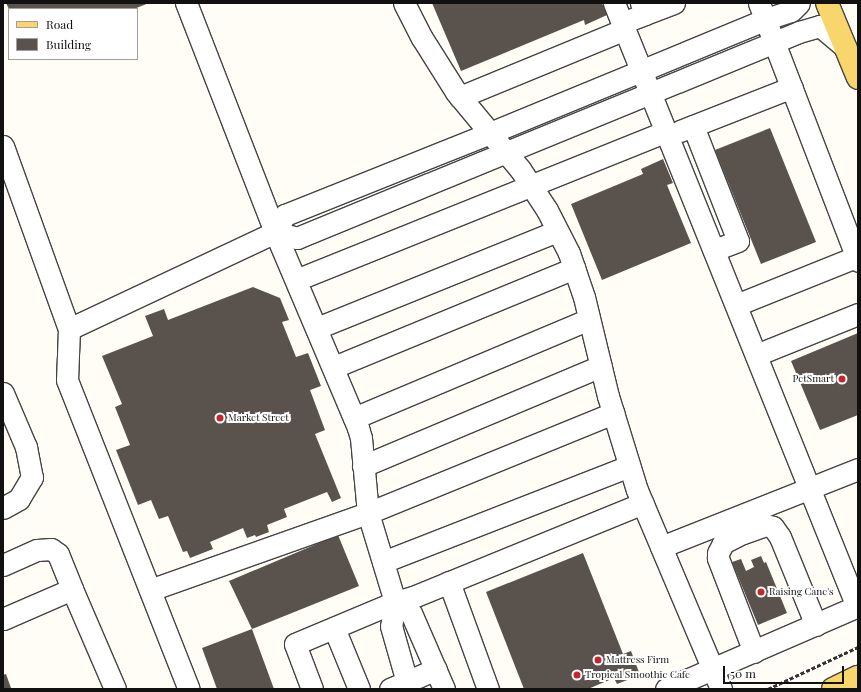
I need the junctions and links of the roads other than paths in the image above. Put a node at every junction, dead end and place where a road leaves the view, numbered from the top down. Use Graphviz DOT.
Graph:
graph roads {
  1 [pos="186,3"];
  2 [pos="404,3"];
  3 [pos="614,3"];
  4 [pos="674,3"];
  5 [pos="799,3"];
  6 [pos="827,3"];
  7 [pos="643,8"];
  8 [pos="762,11"];
  9 [pos="624,26"];
  10 [pos="775,42"];
  11 [pos="845,47"];
  12 [pos="642,70"];
  13 [pos="858,78"];
  14 [pos="792,87"];
  15 [pos="652,94"];
  16 [pos="460,97"];
  17 [pos="693,126"];
  18 [pos="490,133"];
  19 [pos="667,133"];
  20 [pos="3,146"];
  21 [pos="506,152"];
  22 [pos="530,185"];
  23 [pos="557,230"];
  24 [pos="275,232"];
  25 [pos="714,250"];
  26 [pos="857,258"];
  27 [pos="574,268"];
  28 [pos="296,280"];
  29 [pos="736,306"];
  30 [pos="858,314"];
  31 [pos="590,319"];
  32 [pos="317,328"];
  33 [pos="69,329"];
  34 [pos="756,355"];
  35 [pos="601,366"];
  36 [pos="334,367"];
  37 [pos="3,393"];
  38 [pos="613,413"];
  39 [pos="354,418"];
  40 [pos="363,466"];
  41 [pos="629,466"];
  42 [pos="858,469"];
  43 [pos="809,488"];
  44 [pos="643,504"];
  45 [pos="3,508"];
  46 [pos="368,513"];
  47 [pos="661,547"];
  48 [pos="383,562"];
  49 [pos="3,565"];
  50 [pos="449,582"];
  51 [pos="72,589"];
  52 [pos="150,590"];
  53 [pos="395,602"];
  54 [pos="858,607"];
  55 [pos="3,619"];
  56 [pos="816,625"];
  57 [pos="334,628"];
  58 [pos="754,652"];
  59 [pos="436,668"];
  60 [pos="712,670"];
  61 [pos="858,677"];
  62 [pos="402,687"];
  63 [pos="115,689"];
  64 [pos="189,689"];
  65 [pos="312,689"];
  66 [pos="359,689"];
  67 [pos="444,689"];
  68 [pos="488,689"];
  69 [pos="666,689"];
  70 [pos="721,689"];
  71 [pos="833,689"];
  1 -- 24 [label="lane"];
  2 -- 16 [label="lane"];
  3 -- 9 [label="lane"];
  4 -- 7 [label="lane"];
  5 -- 8 [label="lane"];
  6 -- 11 [label="main road"];
  7 -- 9 [label="lane"];
  8 -- 10 [label="lane"];
  8 -- 12 [label="lane"];
  9 -- 12 [label="lane"];
  9 -- 16 [label="lane"];
  10 -- 11 [label="lane"];
  10 -- 14 [label="lane"];
  10 -- 15 [label="lane"];
  11 -- 13 [label="main road"];
  12 -- 15 [label="lane"];
  12 -- 18 [label="lane"];
  14 -- 17 [label="lane"];
  14 -- 26 [label="lane"];
  15 -- 19 [label="lane"];
  15 -- 21 [label="lane"];
  16 -- 18 [label="lane"];
  17 -- 19 [label="lane"];
  17 -- 25 [label="lane"];
  18 -- 21 [label="lane"];
  18 -- 24 [label="lane"];
  19 -- 22 [label="lane"];
  19 -- 25 [label="lane"];
  20 -- 33 [label="lane"];
  21 -- 22 [label="lane"];
  21 -- 24 [label="lane"];
  22 -- 23 [label="lane"];
  22 -- 28 [label="lane"];
  23 -- 27 [label="lane"];
  23 -- 32 [label="lane"];
  24 -- 28 [label="lane"];
  24 -- 33 [label="lane"];
  25 -- 29 [label="lane"];
  26 -- 29 [label="lane"];
  27 -- 31 [label="lane"];
  27 -- 36 [label="lane"];
  28 -- 32 [label="lane"];
  29 -- 34 [label="lane"];
  30 -- 34 [label="lane"];
  31 -- 35 [label="lane"];
  31 -- 39 [label="lane"];
  32 -- 36 [label="lane"];
  33 -- 52 [label="lane"];
  34 -- 43 [label="lane"];
  35 -- 38 [label="lane"];
  35 -- 40 [label="lane"];
  36 -- 39 [label="lane"];
  37 -- 45 [label="lane"];
  38 -- 41 [label="lane"];
  38 -- 46 [label="lane"];
  39 -- 40 [label="lane"];
  40 -- 46 [label="lane"];
  41 -- 44 [label="lane"];
  41 -- 48 [label="lane"];
  42 -- 43 [label="lane"];
  43 -- 47 [label="lane"];
  43 -- 54 [label="lane"];
  44 -- 47 [label="lane"];
  44 -- 50 [label="lane"];
  46 -- 48 [label="lane"];
  46 -- 52 [label="lane"];
  47 -- 60 [label="lane"];
  48 -- 53 [label="lane"];
  49 -- 51 [label="lane"];
  50 -- 53 [label="lane"];
  50 -- 68 [label="lane"];
  51 -- 55 [label="lane"];
  51 -- 63 [label="lane"];
  52 -- 64 [label="lane"];
  53 -- 57 [label="lane"];
  53 -- 59 [label="lane"];
  53 -- 62 [label="lane"];
  54 -- 56 [label="lane"];
  56 -- 58 [label="lane"];
  56 -- 58 [label="lane"];
  57 -- 65 [label="lane"];
  57 -- 66 [label="lane"];
  58 -- 60 [label="lane"];
  59 -- 62 [label="lane"];
  59 -- 67 [label="lane"];
  60 -- 69 [label="lane"];
  60 -- 70 [label="lane"];
  61 -- 71 [label="main road"];
}
